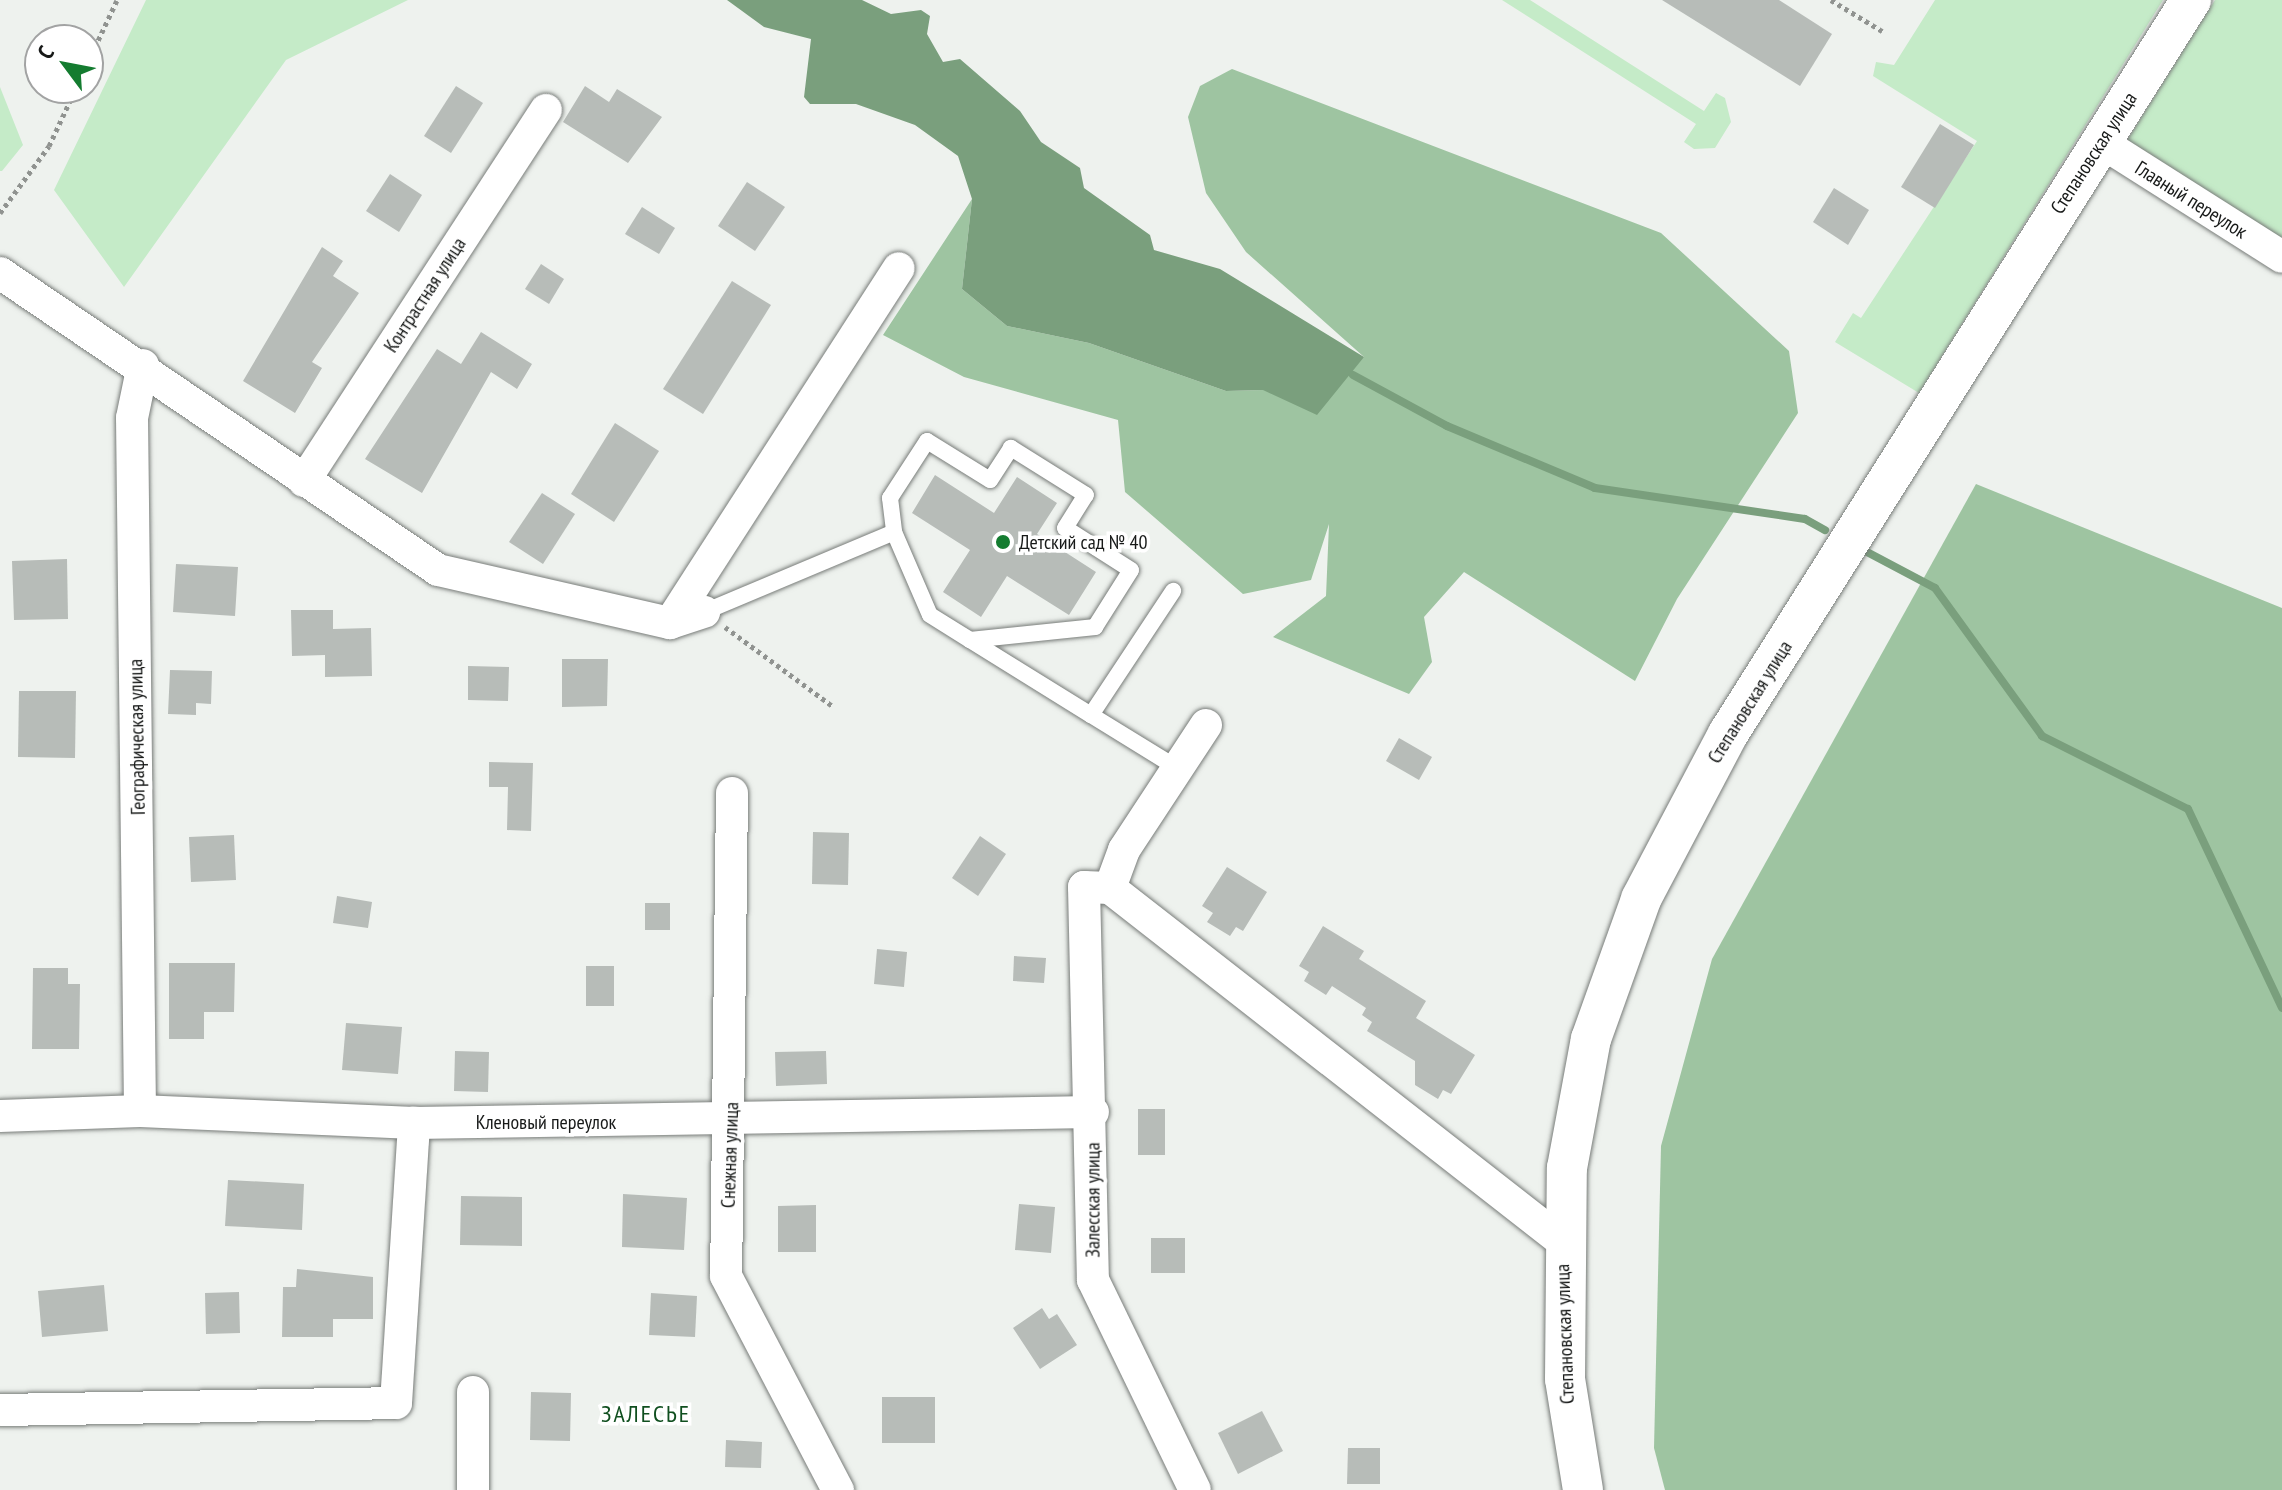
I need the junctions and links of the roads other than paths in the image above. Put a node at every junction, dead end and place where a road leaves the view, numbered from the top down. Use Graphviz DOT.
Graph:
graph roads {
  1 [pos="2191,0"];
  2 [pos="546,110"];
  3 [pos="2101,142"];
  4 [pos="2282,257"];
  5 [pos="899,268"];
  6 [pos="0,273"];
  7 [pos="143,365"];
  8 [pos="304,481"];
  9 [pos="894,532"];
  10 [pos="1173,591"];
  11 [pos="704,612"];
  12 [pos="670,623"];
  13 [pos="970,640"];
  14 [pos="1091,715"];
  15 [pos="1206,725"];
  16 [pos="1174,766"];
  17 [pos="732,793"];
  18 [pos="1097,888"];
  19 [pos="140,1111"];
  20 [pos="1093,1112"];
  21 [pos="0,1116"];
  22 [pos="732,1121"];
  23 [pos="414,1123"];
  24 [pos="1562,1241"];
  25 [pos="473,1392"];
  26 [pos="0,1410"];
  27 [pos="473,1490"];
  28 [pos="838,1490"];
  29 [pos="1195,1490"];
  30 [pos="1583,1490"];
  1 -- 3 [label="street, Степановская улица"];
  2 -- 8 [label="street, Контрастная улица"];
  3 -- 4 [label="street, Главный переулок"];
  3 -- 24 [label="street, Степановская улица"];
  5 -- 12 [label="street"];
  6 -- 7 [label="street"];
  7 -- 8 [label="street"];
  7 -- 19 [label="street, Географическая улица"];
  8 -- 12 [label="street"];
  9 -- 11 [label="lane"];
  9 -- 13 [label="lane"];
  9 -- 13 [label="lane"];
  10 -- 14 [label="lane"];
  11 -- 12 [label="street"];
  13 -- 14 [label="lane"];
  14 -- 16 [label="lane"];
  15 -- 16 [label="street"];
  16 -- 18 [label="street"];
  17 -- 22 [label="street, Снежная улица"];
  18 -- 20 [label="street, Залесская улица"];
  18 -- 24 [label="street"];
  19 -- 21 [label="street, Кленовый переулок"];
  19 -- 23 [label="street, Кленовый переулок"];
  20 -- 22 [label="street, Кленовый переулок"];
  20 -- 29 [label="street, Залесская улица"];
  22 -- 23 [label="street, Кленовый переулок"];
  22 -- 28 [label="street, Снежная улица"];
  23 -- 26 [label="street"];
  24 -- 30 [label="street, Степановская улица"];
  25 -- 27 [label="street"];
}
